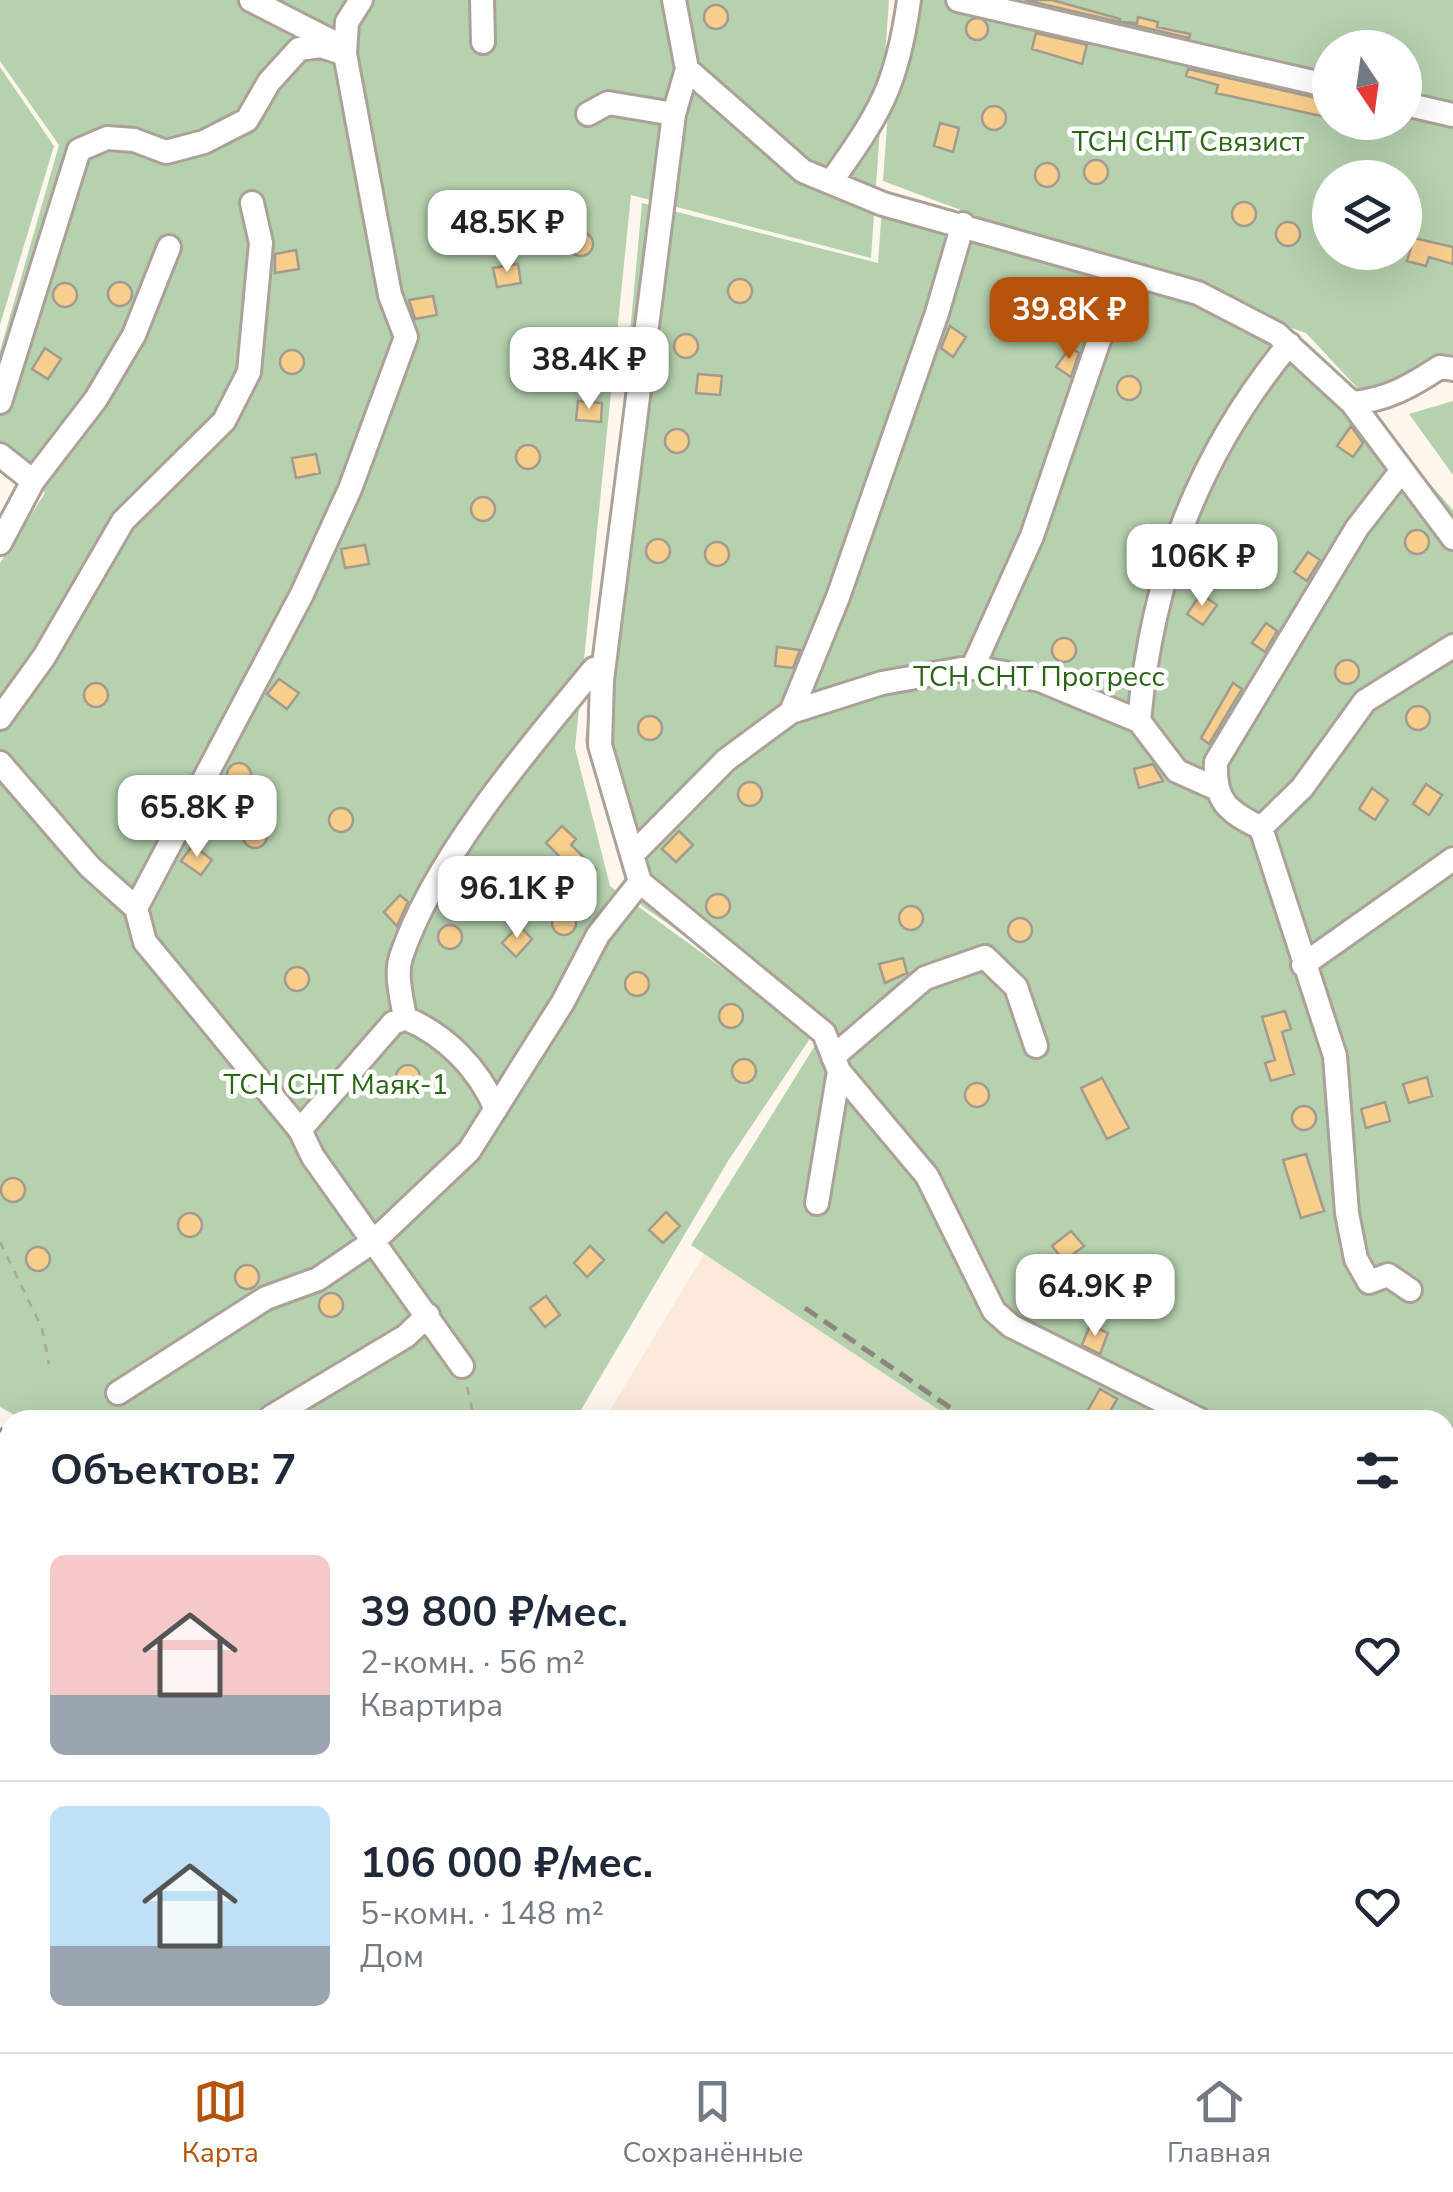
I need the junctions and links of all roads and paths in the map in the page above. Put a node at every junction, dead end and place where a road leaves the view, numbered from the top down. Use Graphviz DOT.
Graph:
graph roads {
  1 [pos="251,0"];
  2 [pos="361,0"];
  3 [pos="482,0"];
  4 [pos="674,0"];
  5 [pos="908,0"];
  6 [pos="958,0"];
  7 [pos="483,42"];
  8 [pos="345,51"];
  9 [pos="687,69"];
  10 [pos="1312,82"];
  11 [pos="1422,108"];
  12 [pos="588,114"];
  13 [pos="674,114"];
  14 [pos="1453,115"];
  15 [pos="831,182"];
  16 [pos="252,203"];
  17 [pos="963,224"];
  18 [pos="169,246"];
  19 [pos="1122,272"];
  20 [pos="1289,344"];
  21 [pos="1453,369"];
  22 [pos="0,402"];
  23 [pos="1352,403"];
  24 [pos="0,455"];
  25 [pos="1402,470"];
  26 [pos="33,481"];
  27 [pos="1453,538"];
  28 [pos="0,543"];
  29 [pos="1453,646"];
  30 [pos="973,667"];
  31 [pos="603,668"];
  32 [pos="791,712"];
  33 [pos="0,718"];
  34 [pos="1139,721"];
  35 [pos="0,763"];
  36 [pos="1215,788"];
  37 [pos="1261,828"];
  38 [pos="632,855"];
  39 [pos="1453,858"];
  40 [pos="640,882"];
  41 [pos="136,908"];
  42 [pos="1304,964"];
  43 [pos="405,1018"];
  44 [pos="1036,1046"];
  45 [pos="836,1064"];
  46 [pos="496,1108"];
  47 [pos="300,1130"];
  48 [pos="817,1203"];
  49 [pos="374,1241"];
  50 [pos="0,1242"];
  51 [pos="1410,1290"];
  52 [pos="428,1315"];
  53 [pos="49,1364"];
  54 [pos="462,1366"];
  55 [pos="118,1393"];
  56 [pos="281,1410"];
  57 [pos="472,1410"];
  58 [pos="1180,1410"];
  1 -- 8 [label="street"];
  2 -- 8 [label="street"];
  3 -- 7 [label="street"];
  4 -- 9 [label="street"];
  5 -- 15 [label="street"];
  6 -- 10 [label="street"];
  8 -- 22 [label="street"];
  8 -- 41 [label="street"];
  9 -- 13 [label="street"];
  9 -- 15 [label="street"];
  11 -- 14 [label="street"];
  12 -- 13 [label="street"];
  13 -- 31 [label="street"];
  15 -- 17 [label="street"];
  16 -- 33 [label="street"];
  17 -- 19 [label="street"];
  17 -- 32 [label="street"];
  18 -- 26 [label="street"];
  19 -- 20 [label="street"];
  19 -- 30 [label="street"];
  20 -- 23 [label="street"];
  20 -- 34 [label="street"];
  21 -- 23 [label="street"];
  23 -- 25 [label="street"];
  24 -- 26 [label="street"];
  25 -- 27 [label="street"];
  25 -- 36 [label="street"];
  26 -- 28 [label="street"];
  29 -- 37 [label="street"];
  30 -- 32 [label="street"];
  30 -- 34 [label="street"];
  31 -- 38 [label="street"];
  31 -- 43 [label="street"];
  32 -- 38 [label="street"];
  34 -- 36 [label="street"];
  35 -- 41 [label="street"];
  36 -- 37 [label="street"];
  37 -- 42 [label="street"];
  38 -- 40 [label="street"];
  39 -- 42 [label="street"];
  40 -- 45 [label="street"];
  40 -- 46 [label="street"];
  41 -- 47 [label="street"];
  42 -- 51 [label="street"];
  43 -- 46 [label="street"];
  43 -- 47 [label="street"];
  44 -- 45 [label="street"];
  45 -- 48 [label="street"];
  45 -- 58 [label="street"];
  46 -- 49 [label="street"];
  47 -- 49 [label="street"];
  49 -- 52 [label="street"];
  49 -- 55 [label="street"];
  50 -- 53 [label="path"];
  52 -- 54 [label="street"];
  52 -- 56 [label="street"];
  54 -- 57 [label="path"];
}
